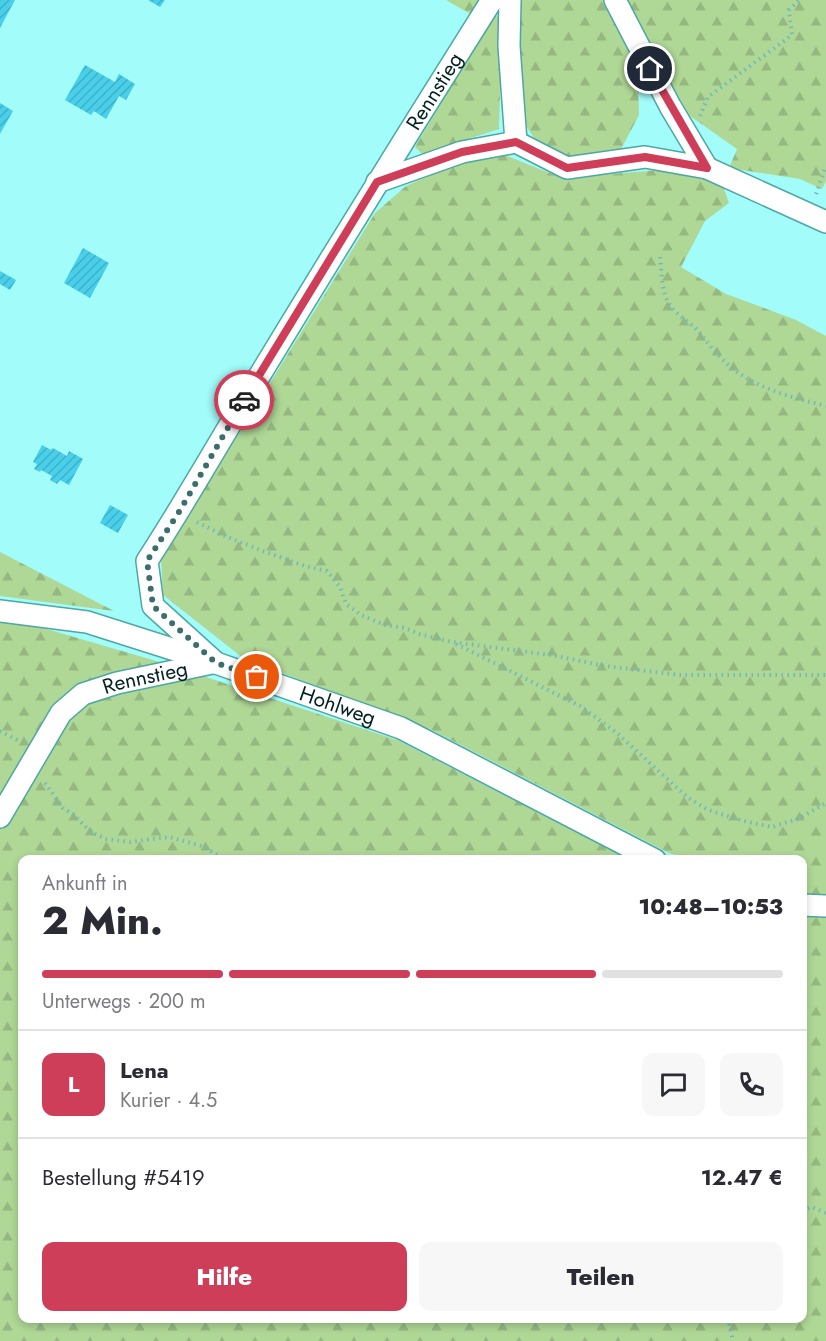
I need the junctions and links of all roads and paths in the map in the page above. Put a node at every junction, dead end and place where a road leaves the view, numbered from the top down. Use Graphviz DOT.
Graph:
graph roads {
  1 [pos="492,0"];
  2 [pos="510,0"];
  3 [pos="615,0"];
  4 [pos="799,0"];
  5 [pos="690,139"];
  6 [pos="516,142"];
  7 [pos="826,166"];
  8 [pos="707,168"];
  9 [pos="377,182"];
  10 [pos="818,219"];
  11 [pos="660,257"];
  12 [pos="826,406"];
  13 [pos="179,512"];
  14 [pos="0,611"];
  15 [pos="452,642"];
  16 [pos="216,663"];
  17 [pos="826,675"];
  18 [pos="29,767"];
  19 [pos="826,802"];
  20 [pos="0,817"];
  21 [pos="217,855"];
  22 [pos="645,855"];
  23 [pos="807,905"];
  24 [pos="826,906"];
  25 [pos="807,1209"];
  26 [pos="826,1213"];
  27 [pos="729,1323"];
  28 [pos="733,1341"];
  1 -- 9 [label="street, Rennstieg"];
  2 -- 6 [label="street"];
  3 -- 5 [label="street"];
  4 -- 5 [label="path"];
  5 -- 8 [label="street"];
  6 -- 8 [label="street"];
  6 -- 9 [label="street, Rennstieg"];
  7 -- 10 [label="path"];
  8 -- 10 [label="street"];
  9 -- 13 [label="street, Rennstieg"];
  11 -- 12 [label="path"];
  13 -- 15 [label="path"];
  13 -- 16 [label="street, Rennstieg"];
  14 -- 16 [label="street, Hohlweg"];
  15 -- 17 [label="path"];
  15 -- 19 [label="path"];
  16 -- 18 [label="street, Rennstieg"];
  16 -- 22 [label="street, Hohlweg"];
  18 -- 20 [label="street, Rennstieg"];
  18 -- 21 [label="path"];
  23 -- 24 [label="street"];
  25 -- 26 [label="path"];
  27 -- 28 [label="path"];
}
